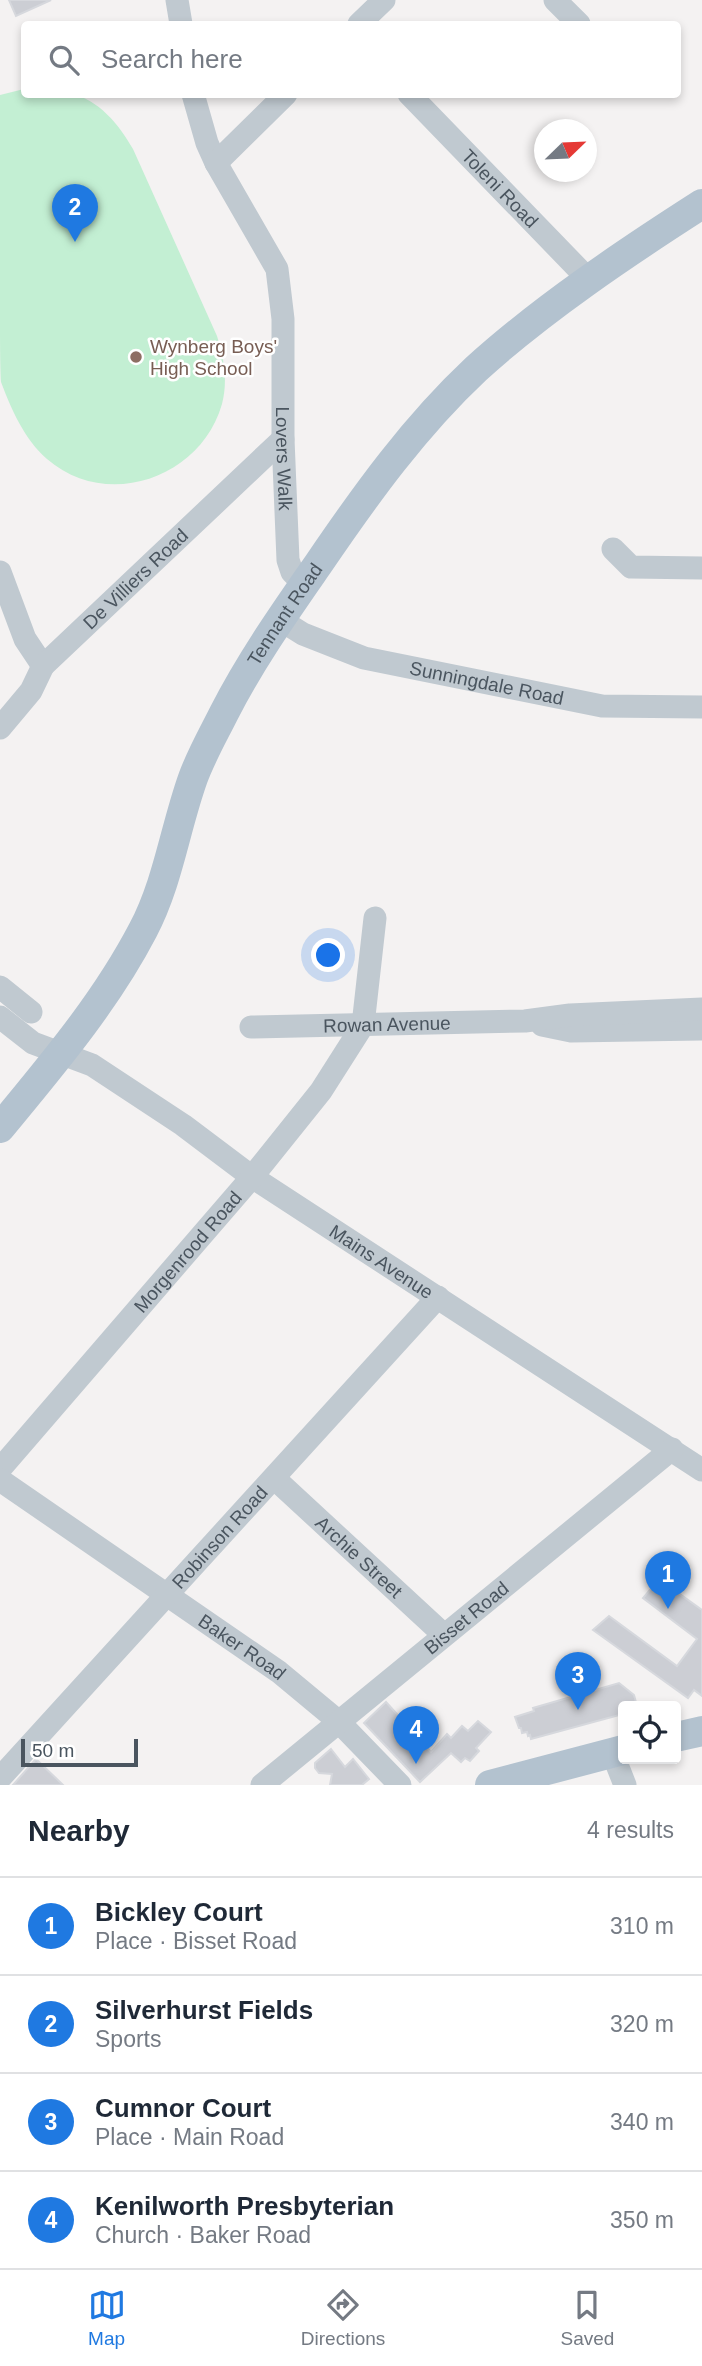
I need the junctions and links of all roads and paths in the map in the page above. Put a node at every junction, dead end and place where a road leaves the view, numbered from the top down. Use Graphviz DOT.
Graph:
graph roads {
  1 [pos="177,0"];
  2 [pos="384,0"];
  3 [pos="555,0"];
  4 [pos="180,21"];
  5 [pos="362,21"];
  6 [pos="576,21"];
  7 [pos="194,98"];
  8 [pos="282,98"];
  9 [pos="414,98"];
  10 [pos="216,163"];
  11 [pos="702,204"];
  12 [pos="590,281"];
  13 [pos="283,439"];
  14 [pos="613,549"];
  15 [pos="702,568"];
  16 [pos="0,572"];
  17 [pos="304,584"];
  18 [pos="279,619"];
  19 [pos="43,666"];
  20 [pos="702,707"];
  21 [pos="0,728"];
  22 [pos="375,918"];
  23 [pos="0,987"];
  24 [pos="702,1009"];
  25 [pos="31,1012"];
  26 [pos="0,1017"];
  27 [pos="525,1021"];
  28 [pos="363,1026"];
  29 [pos="251,1027"];
  30 [pos="702,1029"];
  31 [pos="60,1055"];
  32 [pos="0,1128"];
  33 [pos="252,1177"];
  34 [pos="438,1297"];
  35 [pos="672,1449"];
  36 [pos="0,1469"];
  37 [pos="702,1470"];
  38 [pos="274,1478"];
  39 [pos="0,1480"];
  40 [pos="167,1595"];
  41 [pos="444,1635"];
  42 [pos="338,1721"];
  43 [pos="702,1731"];
  44 [pos="681,1736"];
  45 [pos="618,1751"];
  46 [pos="621,1764"];
  47 [pos="0,1778"];
  48 [pos="262,1785"];
  49 [pos="400,1785"];
  50 [pos="490,1785"];
  51 [pos="625,1785"];
  1 -- 4 [label="street"];
  2 -- 5 [label="street"];
  3 -- 6 [label="street"];
  7 -- 10 [label="street, Lovers Walk"];
  8 -- 10 [label="street"];
  9 -- 12 [label="street, Toleni Road"];
  10 -- 13 [label="street, Lovers Walk"];
  11 -- 12 [label="main road, Tennant Road"];
  12 -- 17 [label="main road, Tennant Road"];
  13 -- 17 [label="street, Lovers Walk"];
  13 -- 19 [label="street, De Villiers Road"];
  14 -- 15 [label="street"];
  16 -- 19 [label="street"];
  17 -- 18 [label="main road, Tennant Road"];
  18 -- 20 [label="street, Sunningdale Road"];
  18 -- 31 [label="main road, Tennant Road"];
  19 -- 21 [label="street, De Villiers Road"];
  22 -- 28 [label="street"];
  23 -- 25 [label="street"];
  24 -- 27 [label="street, Rowan Avenue"];
  26 -- 31 [label="street, Mains Avenue"];
  27 -- 28 [label="street, Rowan Avenue"];
  27 -- 30 [label="street, Rowan Avenue"];
  28 -- 29 [label="street, Rowan Avenue"];
  28 -- 33 [label="street, Morgenrood Road"];
  31 -- 32 [label="main road, Tennant Road"];
  31 -- 33 [label="street, Mains Avenue"];
  33 -- 34 [label="street, Mains Avenue"];
  33 -- 36 [label="street, Morgenrood Road"];
  34 -- 35 [label="street, Mains Avenue"];
  34 -- 38 [label="street, Robinson Road"];
  35 -- 37 [label="street, Mains Avenue"];
  35 -- 41 [label="street, Bisset Road"];
  38 -- 40 [label="street, Robinson Road"];
  38 -- 41 [label="street, Archie Street"];
  39 -- 40 [label="street, Baker Road"];
  40 -- 42 [label="street, Baker Road"];
  40 -- 47 [label="street, Robinson Road"];
  41 -- 42 [label="street, Bisset Road"];
  42 -- 48 [label="street, Bisset Road"];
  42 -- 49 [label="street, Baker Road"];
  43 -- 44 [label="main road"];
  45 -- 50 [label="main road"];
  46 -- 51 [label="street"];
}
